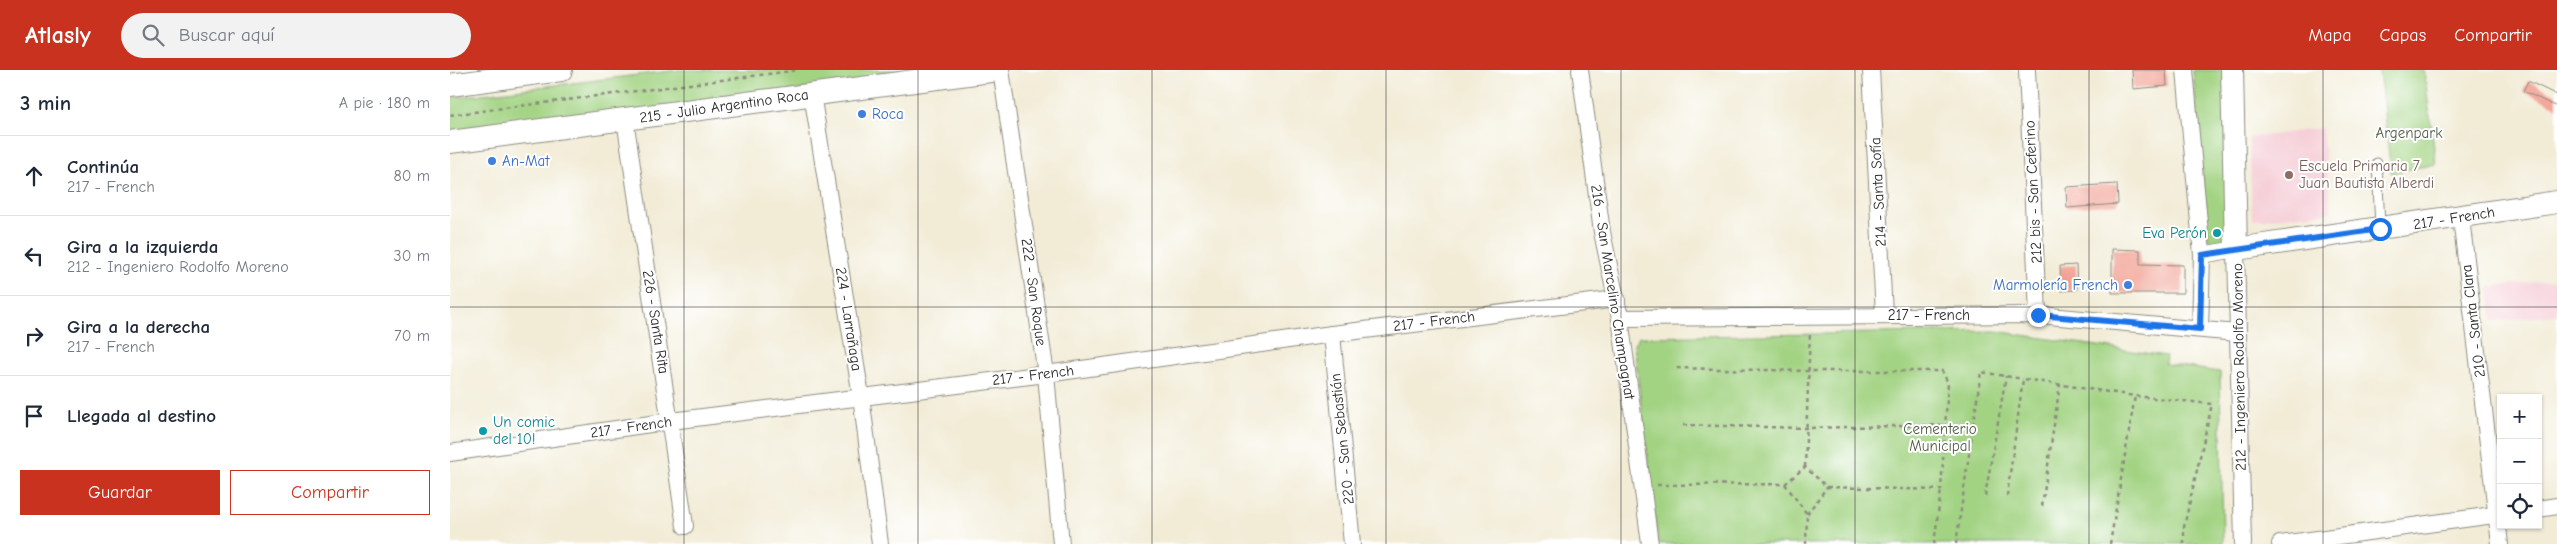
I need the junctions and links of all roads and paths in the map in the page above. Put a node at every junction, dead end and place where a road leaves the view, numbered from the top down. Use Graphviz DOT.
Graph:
graph roads {
  1 [pos="561,70"];
  2 [pos="799,70"];
  3 [pos="1000,70"];
  4 [pos="1580,70"];
  5 [pos="1871,70"];
  6 [pos="2027,70"];
  7 [pos="2185,70"];
  8 [pos="2232,70"];
  9 [pos="525,73"];
  10 [pos="450,85"];
  11 [pos="812,94"];
  12 [pos="450,115"];
  13 [pos="625,119"];
  14 [pos="450,142"];
  15 [pos="2377,163"];
  16 [pos="2557,202"];
  17 [pos="2461,218"];
  18 [pos="2380,229"];
  19 [pos="2236,249"];
  20 [pos="2202,255"];
  21 [pos="1616,299"];
  22 [pos="1884,314"];
  23 [pos="1810,315"];
  24 [pos="2038,315"];
  25 [pos="1620,318"];
  26 [pos="2200,329"];
  27 [pos="2237,333"];
  28 [pos="1332,334"];
  29 [pos="1675,368"];
  30 [pos="1808,371"];
  31 [pos="1046,374"];
  32 [pos="2006,376"];
  33 [pos="2028,379"];
  34 [pos="2060,384"];
  35 [pos="861,396"];
  36 [pos="2136,396"];
  37 [pos="671,421"];
  38 [pos="1683,424"];
  39 [pos="1945,425"];
  40 [pos="1806,428"];
  41 [pos="450,453"];
  42 [pos="1805,466"];
  43 [pos="1785,484"];
  44 [pos="1641,485"];
  45 [pos="1827,487"];
  46 [pos="1941,490"];
  47 [pos="1985,496"];
  48 [pos="2007,496"];
  49 [pos="2042,506"];
  50 [pos="2497,506"];
  51 [pos="2557,506"];
  52 [pos="2542,508"];
  53 [pos="1807,514"];
  54 [pos="2497,514"];
  55 [pos="685,526"];
  56 [pos="2499,529"];
  57 [pos="880,544"];
  58 [pos="1061,544"];
  59 [pos="1352,544"];
  60 [pos="1650,544"];
  61 [pos="1806,544"];
  62 [pos="1934,544"];
  63 [pos="1956,544"];
  64 [pos="2110,544"];
  65 [pos="2184,544"];
  66 [pos="2243,544"];
  67 [pos="2280,544"];
  68 [pos="2500,544"];
  1 -- 9 [label="street"];
  2 -- 12 [label="path"];
  3 -- 11 [label="street, 215 - Julio Argentino Roca"];
  3 -- 31 [label="street, 222 - San Roque"];
  4 -- 21 [label="street, 216 - San Marcelino Champagnat"];
  5 -- 22 [label="street, 214 - Santa Sofía"];
  6 -- 24 [label="street, 212 bis - San Ceferino"];
  7 -- 20 [label="street"];
  8 -- 19 [label="street, 212 - Ingeniero Rodolfo Moreno"];
  9 -- 10 [label="street"];
  11 -- 13 [label="street, 215 - Julio Argentino Roca"];
  11 -- 35 [label="street, 224 - Larrañaga"];
  13 -- 14 [label="street, 215 - Julio Argentino Roca"];
  13 -- 37 [label="street, 226 - Santa Rita"];
  15 -- 18 [label="lane"];
  16 -- 17 [label="street, 217 - French"];
  17 -- 18 [label="street, 217 - French"];
  17 -- 50 [label="street, 210 - Santa Clara"];
  18 -- 19 [label="street, 217 - French"];
  19 -- 20 [label="street, 217 - French"];
  19 -- 27 [label="street, 212 - Ingeniero Rodolfo Moreno"];
  20 -- 26 [label="street"];
  21 -- 25 [label="street, 216 - San Marcelino Champagnat"];
  21 -- 28 [label="street, 217 - French"];
  22 -- 23 [label="street, 217 - French"];
  22 -- 24 [label="street, 217 - French"];
  23 -- 25 [label="street, 217 - French"];
  23 -- 30 [label="path"];
  24 -- 26 [label="street, 217 - French"];
  25 -- 44 [label="street, 216 - San Marcelino Champagnat"];
  26 -- 27 [label="street, 217 - French"];
  27 -- 66 [label="street, 212 - Ingeniero Rodolfo Moreno"];
  28 -- 31 [label="street, 217 - French"];
  28 -- 59 [label="street, 220 - San Sebastián"];
  29 -- 30 [label="path"];
  30 -- 39 [label="path"];
  30 -- 40 [label="path"];
  31 -- 35 [label="street, 217 - French"];
  31 -- 58 [label="street, 222 - San Roque"];
  32 -- 33 [label="path"];
  32 -- 47 [label="path"];
  32 -- 63 [label="path"];
  33 -- 34 [label="path"];
  33 -- 48 [label="path"];
  34 -- 36 [label="path"];
  34 -- 49 [label="path"];
  35 -- 37 [label="street, 217 - French"];
  35 -- 57 [label="street, 224 - Larrañaga"];
  36 -- 64 [label="path"];
  36 -- 65 [label="path"];
  37 -- 41 [label="street, 217 - French"];
  37 -- 55 [label="street, 226 - Santa Rita"];
  38 -- 40 [label="path"];
  39 -- 40 [label="path"];
  39 -- 46 [label="path"];
  40 -- 42 [label="path"];
  42 -- 43 [label="path"];
  42 -- 45 [label="path"];
  43 -- 44 [label="path"];
  43 -- 53 [label="path"];
  44 -- 60 [label="street, 216 - San Marcelino Champagnat"];
  45 -- 46 [label="path"];
  45 -- 53 [label="path"];
  46 -- 62 [label="path"];
  51 -- 52 [label="street"];
  53 -- 61 [label="path"];
  54 -- 67 [label="street"];
  56 -- 68 [label="street, 210 - Santa Clara"];
}
